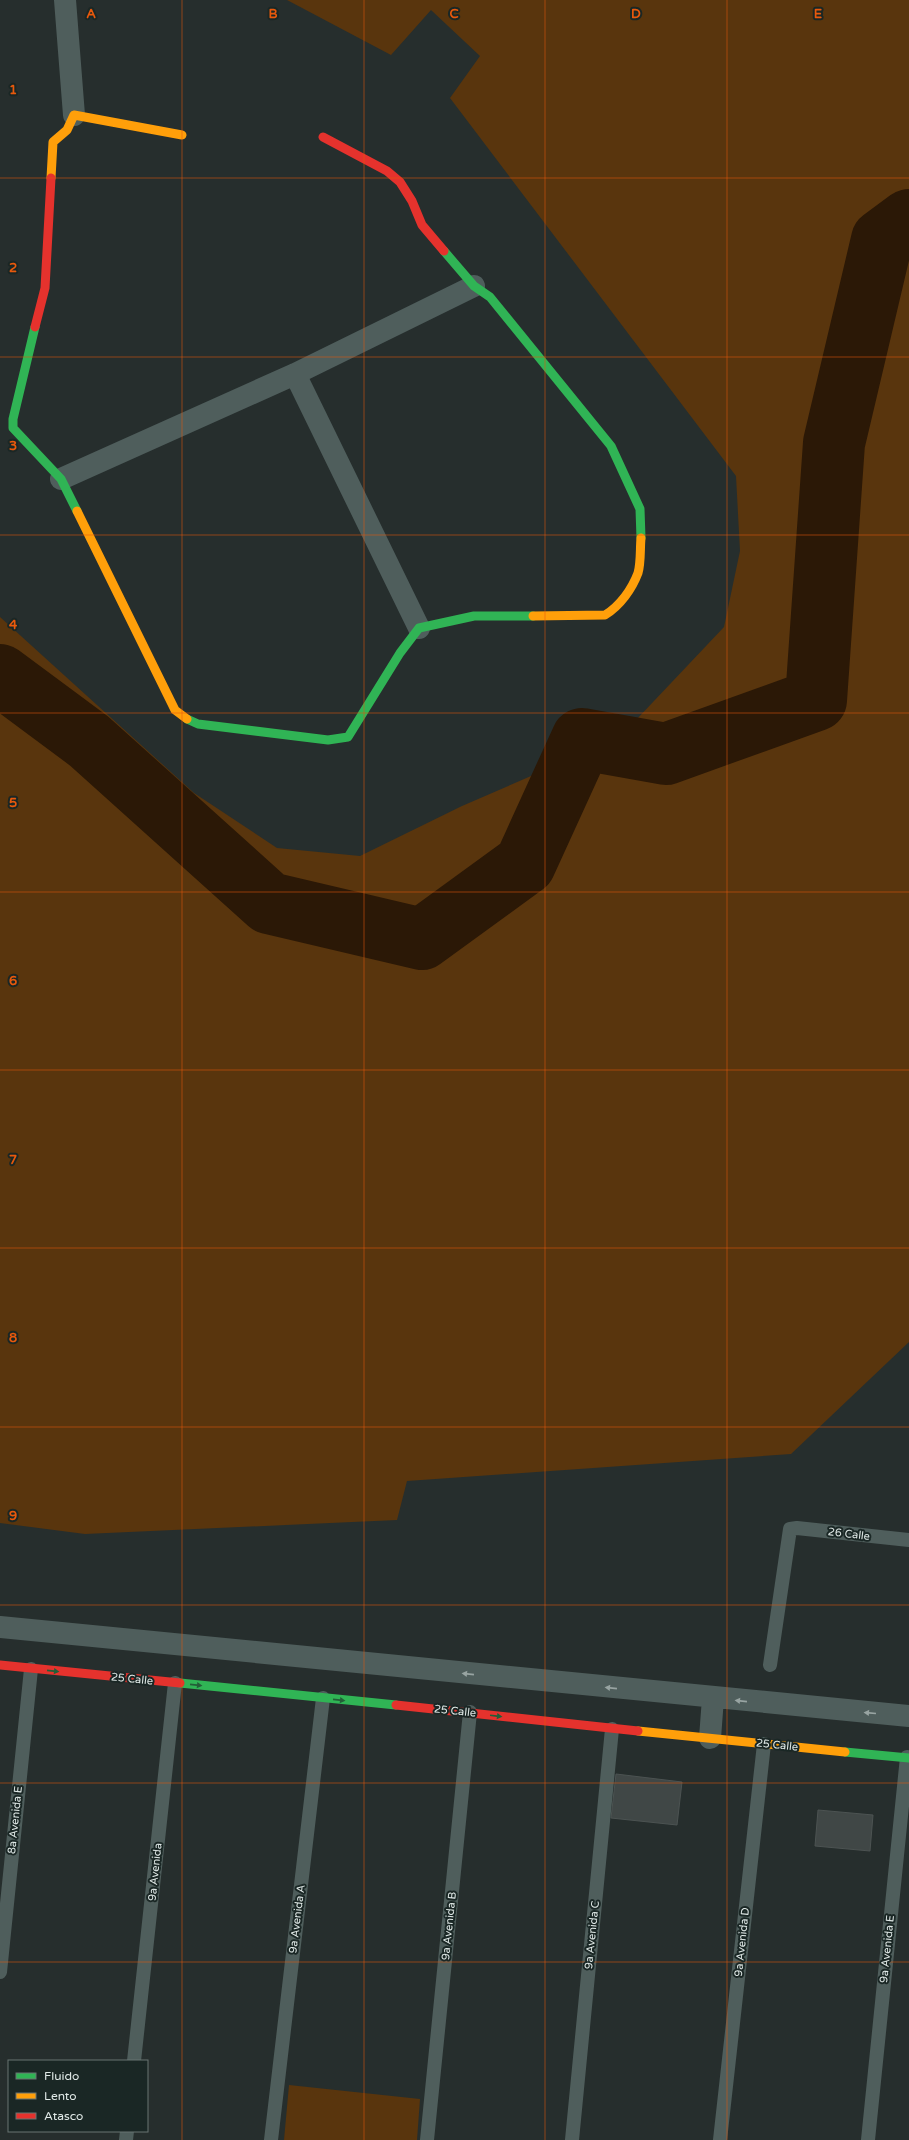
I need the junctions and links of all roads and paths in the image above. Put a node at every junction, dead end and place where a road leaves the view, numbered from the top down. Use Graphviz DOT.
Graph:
graph roads {
  1 [pos="65,0"];
  2 [pos="74,115"];
  3 [pos="182,135"];
  4 [pos="323,137"];
  5 [pos="474,286"];
  6 [pos="295,374"];
  7 [pos="61,479"];
  8 [pos="419,628"];
  9 [pos="909,1540"];
  10 [pos="0,1627"];
  11 [pos="770,1665"];
  12 [pos="0,1666"];
  13 [pos="31,1669"];
  14 [pos="175,1683"];
  15 [pos="323,1698"];
  16 [pos="713,1698"];
  17 [pos="470,1712"];
  18 [pos="909,1716"];
  19 [pos="612,1729"];
  20 [pos="710,1738"];
  21 [pos="764,1744"];
  22 [pos="908,1758"];
  23 [pos="0,1972"];
  24 [pos="134,2060"];
  25 [pos="271,2140"];
  26 [pos="427,2140"];
  27 [pos="572,2140"];
  28 [pos="720,2140"];
  29 [pos="868,2140"];
  1 -- 2 [label="street"];
  2 -- 3 [label="street"];
  2 -- 7 [label="street"];
  4 -- 5 [label="street"];
  5 -- 6 [label="street"];
  5 -- 8 [label="street"];
  6 -- 7 [label="street"];
  6 -- 8 [label="street"];
  7 -- 8 [label="street"];
  9 -- 11 [label="lane, 26 Calle"];
  16 -- 10 [label="street, one-way"];
  12 -- 13 [label="street, 25 Calle"];
  13 -- 14 [label="street, 25 Calle, one-way"];
  13 -- 23 [label="lane, 8a Avenida E"];
  14 -- 15 [label="street, 25 Calle, one-way"];
  14 -- 24 [label="lane, 9a Avenida"];
  15 -- 17 [label="street, 25 Calle, one-way"];
  15 -- 25 [label="lane, 9a Avenida A"];
  18 -- 16 [label="street, one-way"];
  16 -- 20 [label="street"];
  17 -- 19 [label="street, 25 Calle, one-way"];
  17 -- 26 [label="lane, 9a Avenida B"];
  19 -- 20 [label="street, 25 Calle"];
  19 -- 27 [label="lane, 9a Avenida C"];
  20 -- 21 [label="street, 25 Calle"];
  21 -- 22 [label="street, 25 Calle"];
  21 -- 28 [label="lane, 9a Avenida D"];
  22 -- 29 [label="lane, 9a Avenida E"];
}
